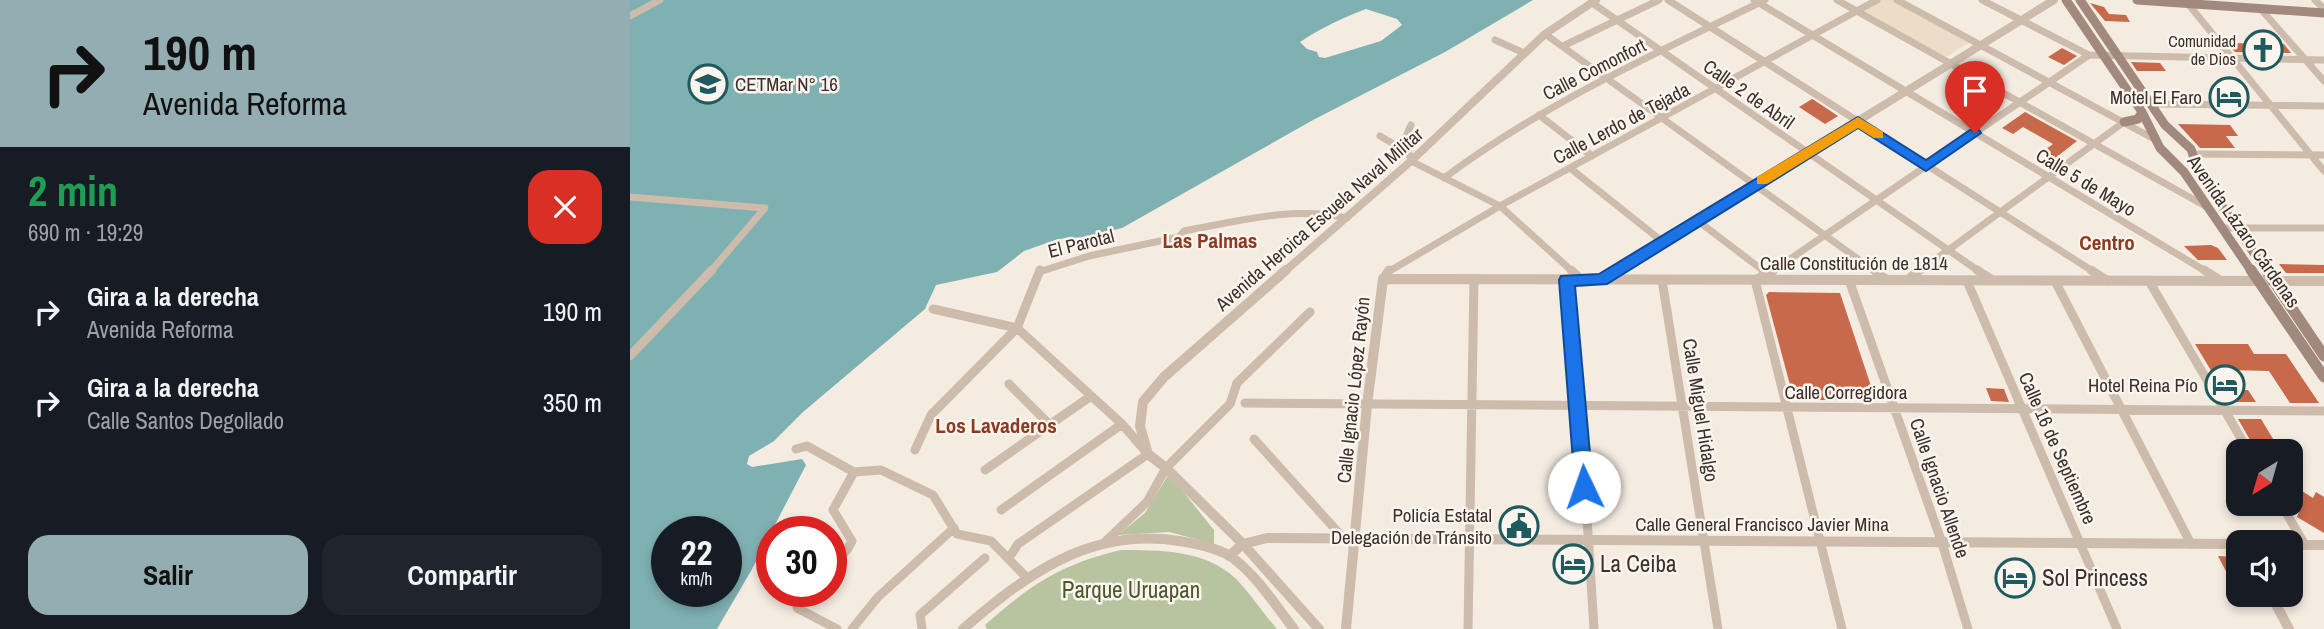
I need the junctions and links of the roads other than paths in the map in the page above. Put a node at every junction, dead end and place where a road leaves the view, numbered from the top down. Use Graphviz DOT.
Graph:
graph roads {
  1 [pos="660,0"];
  2 [pos="1659,0"];
  3 [pos="1668,0"];
  4 [pos="1837,0"];
  5 [pos="1877,0"];
  6 [pos="1897,0"];
  7 [pos="1982,0"];
  8 [pos="2054,0"];
  9 [pos="2066,0"];
  10 [pos="2080,0"];
  11 [pos="2137,0"];
  12 [pos="2315,0"];
  13 [pos="649,1"];
  14 [pos="1593,1"];
  15 [pos="1760,1"];
  16 [pos="2186,2"];
  17 [pos="2260,8"];
  18 [pos="1857,11"];
  19 [pos="2324,11"];
  20 [pos="630,13"];
  21 [pos="1617,20"];
  22 [pos="2022,20"];
  23 [pos="1710,27"];
  24 [pos="1545,34"];
  25 [pos="1813,35"];
  26 [pos="1495,40"];
  27 [pos="1981,45"];
  28 [pos="1563,46"];
  29 [pos="1661,52"];
  30 [pos="1524,53"];
  31 [pos="2104,54"];
  32 [pos="2090,55"];
  33 [pos="2118,57"];
  34 [pos="2234,59"];
  35 [pos="2305,60"];
  36 [pos="2324,60"];
  37 [pos="1765,62"];
  38 [pos="1952,63"];
  39 [pos="1607,78"];
  40 [pos="2324,81"];
  41 [pos="2049,82"];
  42 [pos="1716,90"];
  43 [pos="1906,92"];
  44 [pos="2020,102"];
  45 [pos="2270,105"];
  46 [pos="2324,106"];
  47 [pos="2146,108"];
  48 [pos="1539,115"];
  49 [pos="1662,118"];
  50 [pos="1858,122"];
  51 [pos="2124,122"];
  52 [pos="1411,125"];
  53 [pos="1975,133"];
  54 [pos="1380,136"];
  55 [pos="2176,136"];
  56 [pos="2156,139"];
  57 [pos="2095,144"];
  58 [pos="1401,148"];
  59 [pos="1807,153"];
  60 [pos="2311,155"];
  61 [pos="2324,155"];
  62 [pos="1592,156"];
  63 [pos="2194,156"];
  64 [pos="2171,158"];
  65 [pos="1411,161"];
  66 [pos="1926,166"];
  67 [pos="1570,168"];
  68 [pos="2324,171"];
  69 [pos="1444,178"];
  70 [pos="2048,178"];
  71 [pos="1755,185"];
  72 [pos="630,197"];
  73 [pos="1875,201"];
  74 [pos="1500,206"];
  75 [pos="2208,207"];
  76 [pos="2000,213"];
  77 [pos="1347,218"];
  78 [pos="1698,221"];
  79 [pos="2222,228"];
  80 [pos="2236,228"];
  81 [pos="2324,228"];
  82 [pos="1825,235"];
  83 [pos="1663,242"];
  84 [pos="1947,251"];
  85 [pos="1632,261"];
  86 [pos="1772,277"];
  87 [pos="1383,279"];
  88 [pos="1474,279"];
  89 [pos="1567,280"];
  90 [pos="1582,280"];
  91 [pos="1601,280"];
  92 [pos="1649,280"];
  93 [pos="1662,280"];
  94 [pos="1755,280"];
  95 [pos="1849,280"];
  96 [pos="1887,280"];
  97 [pos="1907,281"];
  98 [pos="1967,281"];
  99 [pos="1993,281"];
  100 [pos="2055,281"];
  101 [pos="2109,281"];
  102 [pos="2148,281"];
  103 [pos="2223,281"];
  104 [pos="2260,281"];
  105 [pos="2274,281"];
  106 [pos="2324,281"];
  107 [pos="933,309"];
  108 [pos="1310,312"];
  109 [pos="1017,328"];
  110 [pos="630,356"];
  111 [pos="2324,356"];
  112 [pos="2324,377"];
  113 [pos="1009,384"];
  114 [pos="1091,396"];
  115 [pos="1245,403"];
  116 [pos="1367,405"];
  117 [pos="1473,405"];
  118 [pos="1683,406"];
  119 [pos="1580,407"];
  120 [pos="1788,408"];
  121 [pos="1894,408"];
  122 [pos="2223,408"];
  123 [pos="2020,409"];
  124 [pos="2120,410"];
  125 [pos="2324,411"];
  126 [pos="1122,424"];
  127 [pos="1050,425"];
  128 [pos="1254,439"];
  129 [pos="2241,439"];
  130 [pos="796,449"];
  131 [pos="915,450"];
  132 [pos="1148,454"];
  133 [pos="1167,468"];
  134 [pos="985,470"];
  135 [pos="854,472"];
  136 [pos="1001,510"];
  137 [pos="837,516"];
  138 [pos="2288,516"];
  139 [pos="954,528"];
  140 [pos="847,533"];
  141 [pos="1470,538"];
  142 [pos="1350,540"];
  143 [pos="1587,540"];
  144 [pos="1106,541"];
  145 [pos="1703,541"];
  146 [pos="1821,541"];
  147 [pos="1942,543"];
  148 [pos="2081,543"];
  149 [pos="1243,544"];
  150 [pos="2191,544"];
  151 [pos="2226,544"];
  152 [pos="2305,545"];
  153 [pos="2324,545"];
  154 [pos="847,551"];
  155 [pos="1229,556"];
  156 [pos="985,558"];
  157 [pos="1009,558"];
  158 [pos="1026,577"];
  159 [pos="797,607"];
  160 [pos="2278,607"];
  161 [pos="837,629"];
  162 [pos="852,629"];
  163 [pos="922,629"];
  164 [pos="962,629"];
  165 [pos="1294,629"];
  166 [pos="1319,629"];
  167 [pos="1346,629"];
  168 [pos="1468,629"];
  169 [pos="1594,629"];
  170 [pos="1718,629"];
  171 [pos="1842,629"];
  172 [pos="1968,629"];
  173 [pos="2117,629"];
  174 [pos="2290,629"];
  1 -- 20 [label="street"];
  2 -- 21 [label="street"];
  3 -- 23 [label="street"];
  4 -- 18 [label="street"];
  5 -- 18 [label="street, Calle Lerdo de Tejada"];
  6 -- 27 [label="street"];
  7 -- 22 [label="street"];
  8 -- 22 [label="street"];
  9 -- 31 [label="main road, Avenida Lázaro Cárdenas"];
  10 -- 33 [label="main road, Avenida Lázaro Cárdenas"];
  11 -- 16 [label="main road"];
  12 -- 19 [label="street"];
  13 -- 20 [label="street"];
  14 -- 21 [label="street, Calle 2 de Abril"];
  14 -- 24 [label="street, Avenida Heroica Escuela Naval Militar"];
  15 -- 23 [label="street, Calle Comonfort"];
  15 -- 25 [label="street, Calle 5 de Mayo"];
  16 -- 17 [label="main road"];
  16 -- 34 [label="street"];
  17 -- 19 [label="main road"];
  17 -- 35 [label="street"];
  18 -- 25 [label="street, Calle Lerdo de Tejada"];
  18 -- 38 [label="street"];
  21 -- 28 [label="street"];
  21 -- 29 [label="street, Calle 2 de Abril"];
  22 -- 27 [label="street"];
  22 -- 32 [label="street"];
  23 -- 29 [label="street, Calle Comonfort"];
  23 -- 37 [label="street"];
  24 -- 28 [label="street"];
  24 -- 30 [label="street, Avenida Heroica Escuela Naval Militar"];
  25 -- 37 [label="street, Calle Lerdo de Tejada"];
  25 -- 43 [label="street, Calle 5 de Mayo"];
  26 -- 30 [label="street"];
  27 -- 38 [label="street"];
  27 -- 41 [label="street"];
  28 -- 39 [label="street"];
  29 -- 39 [label="street, Calle Comonfort"];
  29 -- 42 [label="street, Calle 2 de Abril"];
  30 -- 65 [label="street, Avenida Heroica Escuela Naval Militar"];
  31 -- 32 [label="street"];
  31 -- 33 [label="street"];
  31 -- 47 [label="main road, Avenida Lázaro Cárdenas"];
  32 -- 41 [label="street"];
  33 -- 34 [label="street"];
  33 -- 47 [label="main road, Avenida Lázaro Cárdenas"];
  34 -- 35 [label="street"];
  34 -- 45 [label="street"];
  35 -- 36 [label="street"];
  35 -- 40 [label="street"];
  37 -- 42 [label="street, Calle Lerdo de Tejada"];
  37 -- 50 [label="street"];
  38 -- 43 [label="street"];
  38 -- 44 [label="street"];
  39 -- 48 [label="street, Calle Comonfort"];
  39 -- 49 [label="street"];
  41 -- 44 [label="street"];
  41 -- 51 [label="street"];
  42 -- 49 [label="street, Calle Lerdo de Tejada"];
  42 -- 59 [label="street, Calle 2 de Abril"];
  43 -- 50 [label="street"];
  43 -- 53 [label="street, Calle 5 de Mayo"];
  44 -- 53 [label="street"];
  44 -- 57 [label="street"];
  45 -- 46 [label="street"];
  45 -- 47 [label="street"];
  45 -- 60 [label="street"];
  47 -- 51 [label="main road"];
  47 -- 55 [label="main road, Avenida Lázaro Cárdenas"];
  47 -- 56 [label="main road, Avenida Lázaro Cárdenas"];
  48 -- 62 [label="street"];
  48 -- 69 [label="street, Calle Comonfort"];
  49 -- 62 [label="street, Calle Lerdo de Tejada"];
  49 -- 71 [label="street"];
  50 -- 59 [label="street"];
  50 -- 66 [label="street"];
  51 -- 56 [label="street"];
  51 -- 57 [label="street"];
  52 -- 58 [label="street"];
  53 -- 66 [label="street"];
  53 -- 70 [label="street, Calle 5 de Mayo"];
  54 -- 58 [label="street"];
  55 -- 56 [label="main road"];
  55 -- 63 [label="main road, Avenida Lázaro Cárdenas"];
  56 -- 64 [label="main road, Avenida Lázaro Cárdenas"];
  57 -- 70 [label="street"];
  57 -- 75 [label="street"];
  58 -- 65 [label="street"];
  59 -- 71 [label="street"];
  59 -- 73 [label="street, Calle 2 de Abril"];
  60 -- 61 [label="street"];
  60 -- 63 [label="street"];
  60 -- 68 [label="street"];
  62 -- 67 [label="street, Calle Lerdo de Tejada"];
  63 -- 64 [label="main road"];
  63 -- 80 [label="main road, Avenida Lázaro Cárdenas"];
  64 -- 75 [label="main road, Avenida Lázaro Cárdenas"];
  65 -- 69 [label="street"];
  65 -- 77 [label="street, Avenida Heroica Escuela Naval Militar"];
  66 -- 73 [label="street"];
  66 -- 76 [label="street"];
  67 -- 74 [label="street, Calle Lerdo de Tejada"];
  67 -- 83 [label="street"];
  69 -- 74 [label="street"];
  70 -- 76 [label="street"];
  70 -- 103 [label="street, Calle 5 de Mayo"];
  71 -- 78 [label="street"];
  71 -- 82 [label="street"];
  72 -- 110 [label="street"];
  73 -- 82 [label="street"];
  73 -- 84 [label="street, Calle 2 de Abril"];
  74 -- 87 [label="street, Calle Lerdo de Tejada"];
  74 -- 90 [label="street"];
  75 -- 79 [label="main road, Avenida Lázaro Cárdenas"];
  76 -- 84 [label="street"];
  76 -- 101 [label="street"];
  77 -- 109 [label="street, El Parotal"];
  77 -- 132 [label="street, Avenida Heroica Escuela Naval Militar"];
  78 -- 83 [label="street"];
  78 -- 86 [label="street"];
  79 -- 80 [label="street"];
  79 -- 104 [label="main road, Avenida Lázaro Cárdenas"];
  80 -- 81 [label="street"];
  80 -- 105 [label="main road, Avenida Lázaro Cárdenas"];
  82 -- 86 [label="street"];
  82 -- 96 [label="street"];
  83 -- 85 [label="street"];
  84 -- 97 [label="street"];
  84 -- 99 [label="street, Calle 2 de Abril"];
  85 -- 91 [label="street"];
  85 -- 92 [label="street"];
  86 -- 94 [label="street, Calle Constitución de 1814"];
  86 -- 95 [label="street, Calle Constitución de 1814"];
  87 -- 88 [label="street, Calle Constitución de 1814"];
  87 -- 116 [label="street, Calle Ignacio López Rayón"];
  88 -- 89 [label="street, Calle Constitución de 1814"];
  88 -- 117 [label="street"];
  89 -- 90 [label="street, Calle Constitución de 1814"];
  89 -- 119 [label="street"];
  90 -- 91 [label="street, Calle Constitución de 1814"];
  91 -- 92 [label="street, Calle Constitución de 1814"];
  92 -- 93 [label="street, Calle Constitución de 1814"];
  93 -- 94 [label="street, Calle Constitución de 1814"];
  93 -- 118 [label="street, Calle Miguel Hidalgo"];
  94 -- 120 [label="street"];
  95 -- 96 [label="street, Calle Constitución de 1814"];
  95 -- 121 [label="street, Calle Ignacio Allende"];
  96 -- 97 [label="street, Calle Constitución de 1814"];
  97 -- 98 [label="street, Calle Constitución de 1814"];
  98 -- 99 [label="street, Calle Constitución de 1814"];
  98 -- 123 [label="street, Calle 16 de Septiembre"];
  99 -- 100 [label="street, Calle Constitución de 1814"];
  100 -- 101 [label="street, Calle Constitución de 1814"];
  100 -- 124 [label="street"];
  101 -- 102 [label="street, Calle Constitución de 1814"];
  102 -- 103 [label="street, Calle Constitución de 1814"];
  102 -- 122 [label="street"];
  103 -- 104 [label="street, Calle Constitución de 1814"];
  104 -- 105 [label="street, Calle Constitución de 1814"];
  104 -- 112 [label="main road, Avenida Lázaro Cárdenas"];
  105 -- 106 [label="street, Calle Constitución de 1814"];
  105 -- 111 [label="main road, Avenida Lázaro Cárdenas"];
  107 -- 109 [label="street"];
  108 -- 133 [label="street"];
  109 -- 114 [label="street"];
  109 -- 131 [label="street, El Parotal"];
  113 -- 127 [label="street"];
  114 -- 126 [label="street"];
  114 -- 127 [label="street"];
  115 -- 116 [label="street, Calle Corregidora"];
  116 -- 117 [label="street, Calle Corregidora"];
  116 -- 142 [label="street, Calle Ignacio López Rayón"];
  117 -- 119 [label="street, Calle Corregidora"];
  117 -- 141 [label="street"];
  118 -- 119 [label="street, Calle Corregidora"];
  118 -- 120 [label="street, Calle Corregidora"];
  118 -- 145 [label="street, Calle Miguel Hidalgo"];
  119 -- 143 [label="street"];
  120 -- 121 [label="street, Calle Corregidora"];
  120 -- 146 [label="street"];
  121 -- 123 [label="street, Calle Corregidora"];
  121 -- 147 [label="street, Calle Ignacio Allende"];
  122 -- 124 [label="street, Calle Corregidora"];
  122 -- 125 [label="street, Calle Corregidora"];
  122 -- 129 [label="street"];
  123 -- 124 [label="street, Calle Corregidora"];
  123 -- 148 [label="street, Calle 16 de Septiembre"];
  124 -- 150 [label="street"];
  126 -- 132 [label="street"];
  126 -- 136 [label="street"];
  127 -- 134 [label="street"];
  128 -- 142 [label="street"];
  130 -- 135 [label="street"];
  132 -- 133 [label="street"];
  132 -- 157 [label="street"];
  133 -- 144 [label="street"];
  133 -- 149 [label="street"];
  135 -- 137 [label="street"];
  135 -- 139 [label="street"];
  138 -- 152 [label="street"];
  139 -- 157 [label="street"];
  139 -- 162 [label="street"];
  140 -- 154 [label="street"];
  141 -- 142 [label="street, Calle General Francisco Javier Mina"];
  141 -- 143 [label="street, Calle General Francisco Javier Mina"];
  141 -- 168 [label="street"];
  142 -- 149 [label="street, Calle General Francisco Javier Mina"];
  142 -- 167 [label="street, Calle Ignacio López Rayón"];
  143 -- 145 [label="street, Calle General Francisco Javier Mina"];
  143 -- 169 [label="street"];
  144 -- 155 [label="street"];
  144 -- 158 [label="street"];
  145 -- 146 [label="street, Calle General Francisco Javier Mina"];
  145 -- 170 [label="street, Calle Miguel Hidalgo"];
  146 -- 147 [label="street, Calle General Francisco Javier Mina"];
  146 -- 171 [label="street"];
  147 -- 148 [label="street, Calle General Francisco Javier Mina"];
  147 -- 172 [label="street, Calle Ignacio Allende"];
  148 -- 150 [label="street, Calle General Francisco Javier Mina"];
  148 -- 173 [label="street, Calle 16 de Septiembre"];
  149 -- 155 [label="street"];
  149 -- 166 [label="street"];
  150 -- 151 [label="street, Calle General Francisco Javier Mina"];
  152 -- 153 [label="street"];
  155 -- 165 [label="street"];
  156 -- 163 [label="street"];
  157 -- 158 [label="street"];
  158 -- 164 [label="street"];
  159 -- 161 [label="street"];
  160 -- 174 [label="street"];
}
